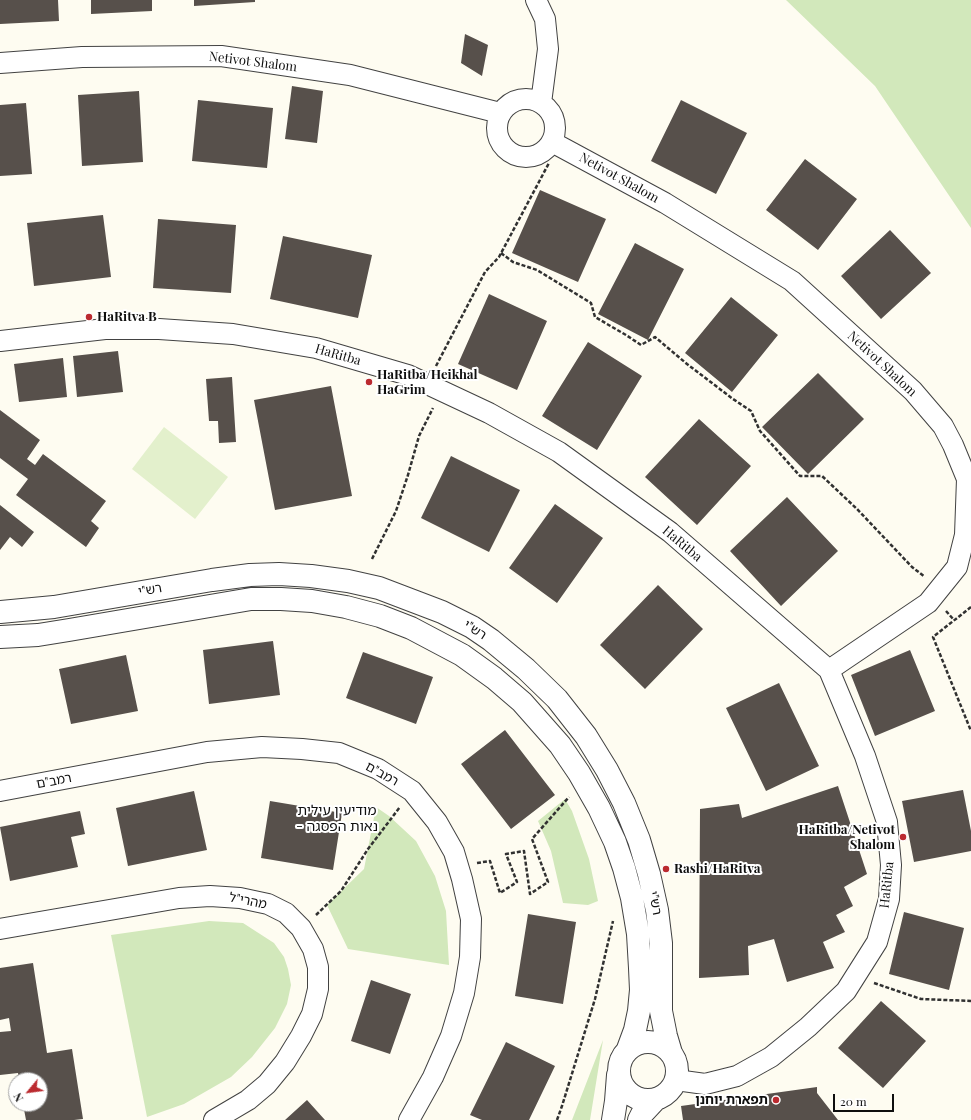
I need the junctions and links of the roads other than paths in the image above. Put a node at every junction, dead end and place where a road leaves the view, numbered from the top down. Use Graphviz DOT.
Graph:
graph roads {
  1 [pos="536,0"];
  2 [pos="0,63"];
  3 [pos="541,103"];
  4 [pos="500,113"];
  5 [pos="555,143"];
  6 [pos="0,341"];
  7 [pos="0,612"];
  8 [pos="0,637"];
  9 [pos="829,670"];
  10 [pos="0,791"];
  11 [pos="0,929"];
  12 [pos="628,1049"];
  13 [pos="671,1053"];
  14 [pos="618,1075"];
  15 [pos="676,1080"];
  16 [pos="655,1100"];
  17 [pos="214,1120"];
  18 [pos="409,1120"];
  19 [pos="613,1120"];
  20 [pos="639,1120"];
  1 -- 3 [label="street"];
  2 -- 4 [label="street, Netivot Shalom"];
  3 -- 4 [label="street"];
  3 -- 5 [label="street"];
  4 -- 5 [label="street"];
  5 -- 9 [label="street, Netivot Shalom"];
  6 -- 9 [label="street, HaRitba"];
  7 -- 13 [label="street, רש\"י"];
  8 -- 12 [label="street, רש\"י"];
  9 -- 15 [label="street, HaRitba"];
  10 -- 18 [label="street, רמב\"ם"];
  11 -- 17 [label="street, מהרי\"ל"];
  12 -- 13 [label="street"];
  12 -- 14 [label="street"];
  13 -- 15 [label="street"];
  14 -- 16 [label="street"];
  14 -- 19 [label="street"];
  15 -- 16 [label="street"];
  16 -- 20 [label="street"];
}
